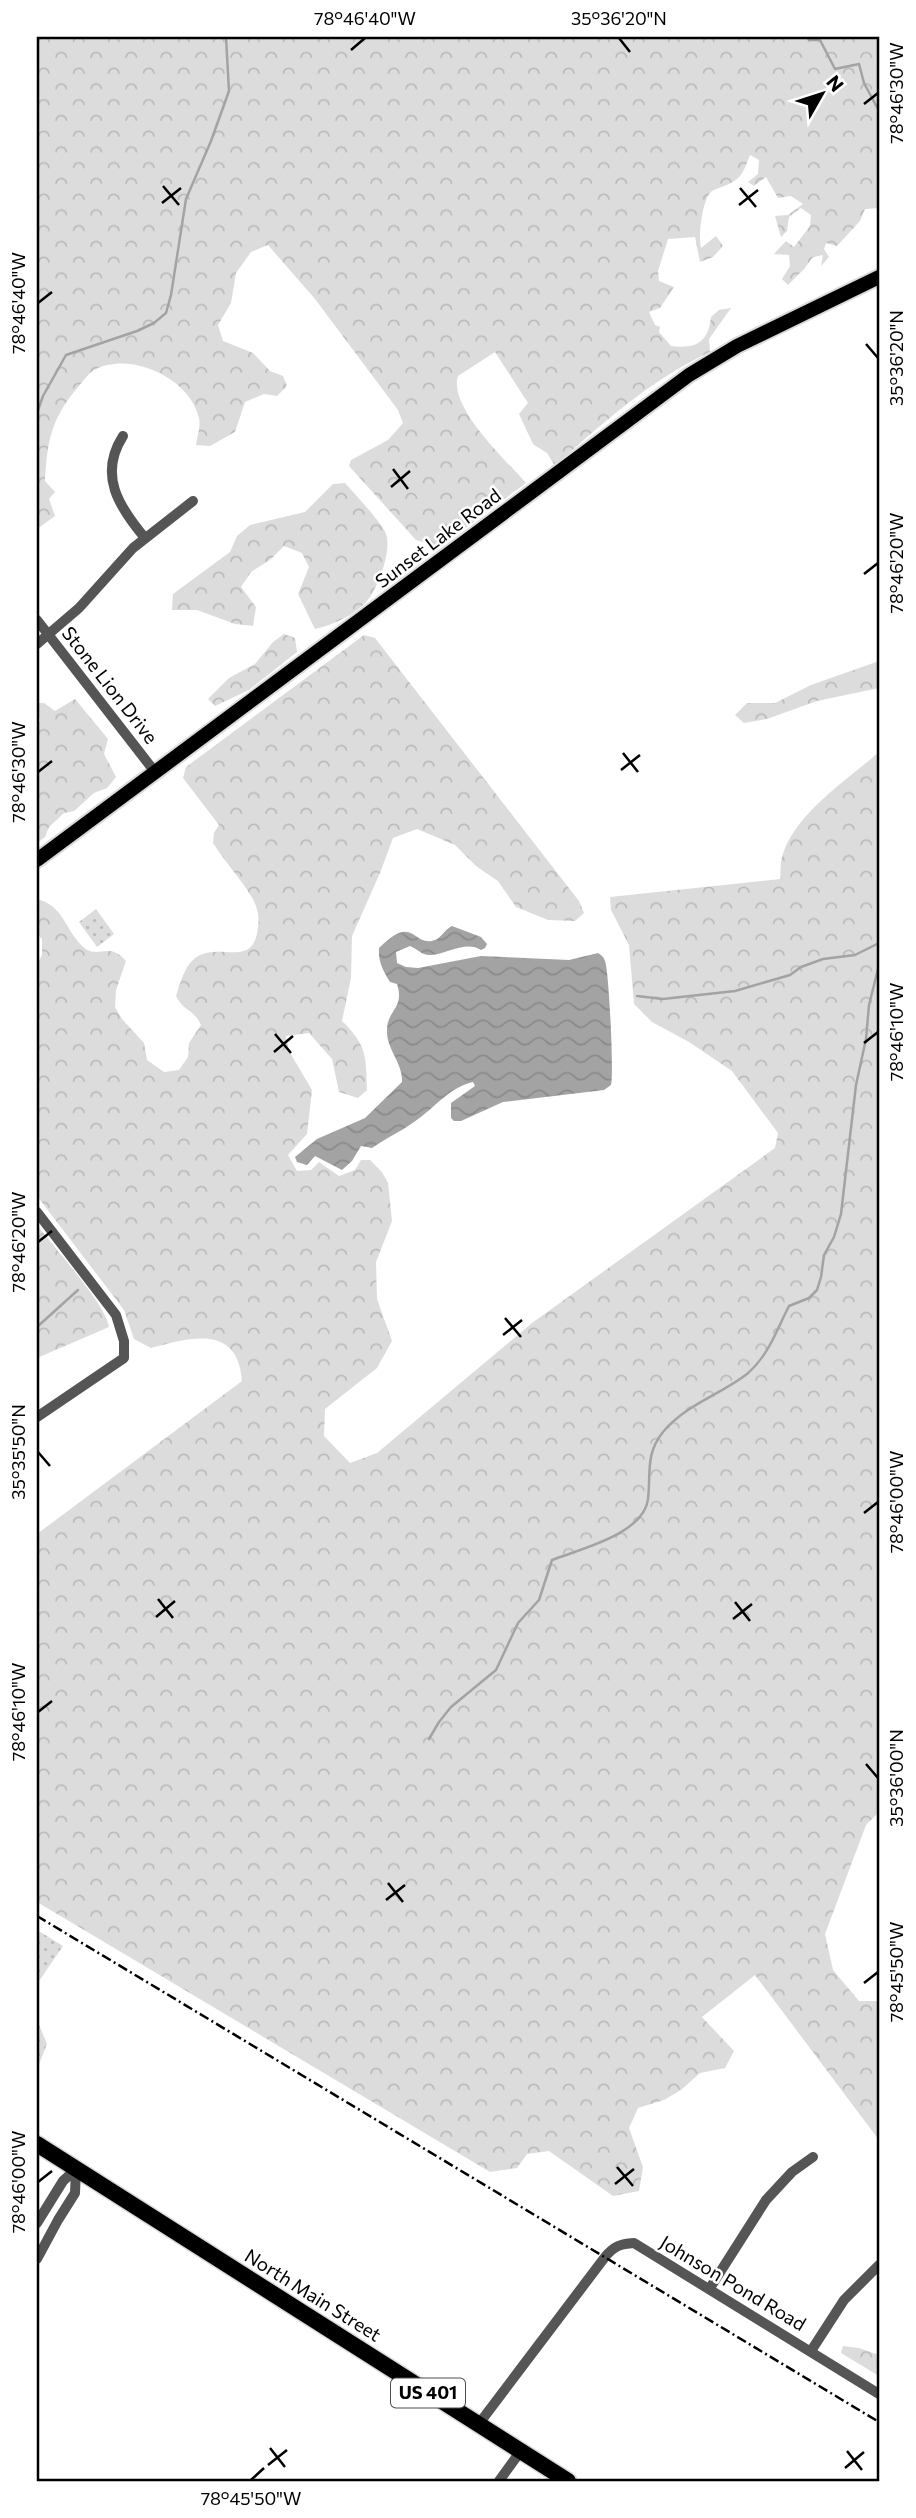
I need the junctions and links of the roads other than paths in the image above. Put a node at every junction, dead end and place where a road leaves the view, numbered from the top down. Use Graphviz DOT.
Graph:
graph roads {
  1 [pos="879,277"];
  2 [pos="123,436"];
  3 [pos="193,501"];
  4 [pos="145,538"];
  5 [pos="37,620"];
  6 [pos="48,635"];
  7 [pos="37,643"];
  8 [pos="155,772"];
  9 [pos="37,860"];
  10 [pos="37,1212"];
  11 [pos="37,1418"];
  12 [pos="37,2144"];
  13 [pos="813,2157"];
  14 [pos="76,2169"];
  15 [pos="37,2223"];
  16 [pos="37,2259"];
  17 [pos="879,2265"];
  18 [pos="710,2288"];
  19 [pos="811,2351"];
  20 [pos="879,2394"];
  21 [pos="478,2425"];
  22 [pos="520,2452"];
  23 [pos="499,2481"];
  24 [pos="568,2481"];
  1 -- 8 [label="main road, Sunset Lake Road"];
  2 -- 4 [label="street"];
  3 -- 4 [label="street"];
  4 -- 6 [label="street"];
  5 -- 6 [label="street, Stone Lion Drive"];
  6 -- 7 [label="street"];
  6 -- 8 [label="street, Stone Lion Drive"];
  8 -- 9 [label="main road, Sunset Lake Road"];
  10 -- 11 [label="street"];
  12 -- 14 [label="highway, North Main Street / US 401"];
  13 -- 18 [label="street"];
  14 -- 15 [label="street"];
  14 -- 16 [label="street"];
  14 -- 21 [label="highway, North Main Street / US 401"];
  17 -- 19 [label="street"];
  18 -- 19 [label="street, Johnson Pond Road"];
  18 -- 21 [label="street, Johnson Pond Road"];
  19 -- 20 [label="street, Johnson Pond Road"];
  21 -- 22 [label="highway, North Main Street / US 401"];
  22 -- 23 [label="street"];
  22 -- 24 [label="highway, North Main Street / US 401"];
}
